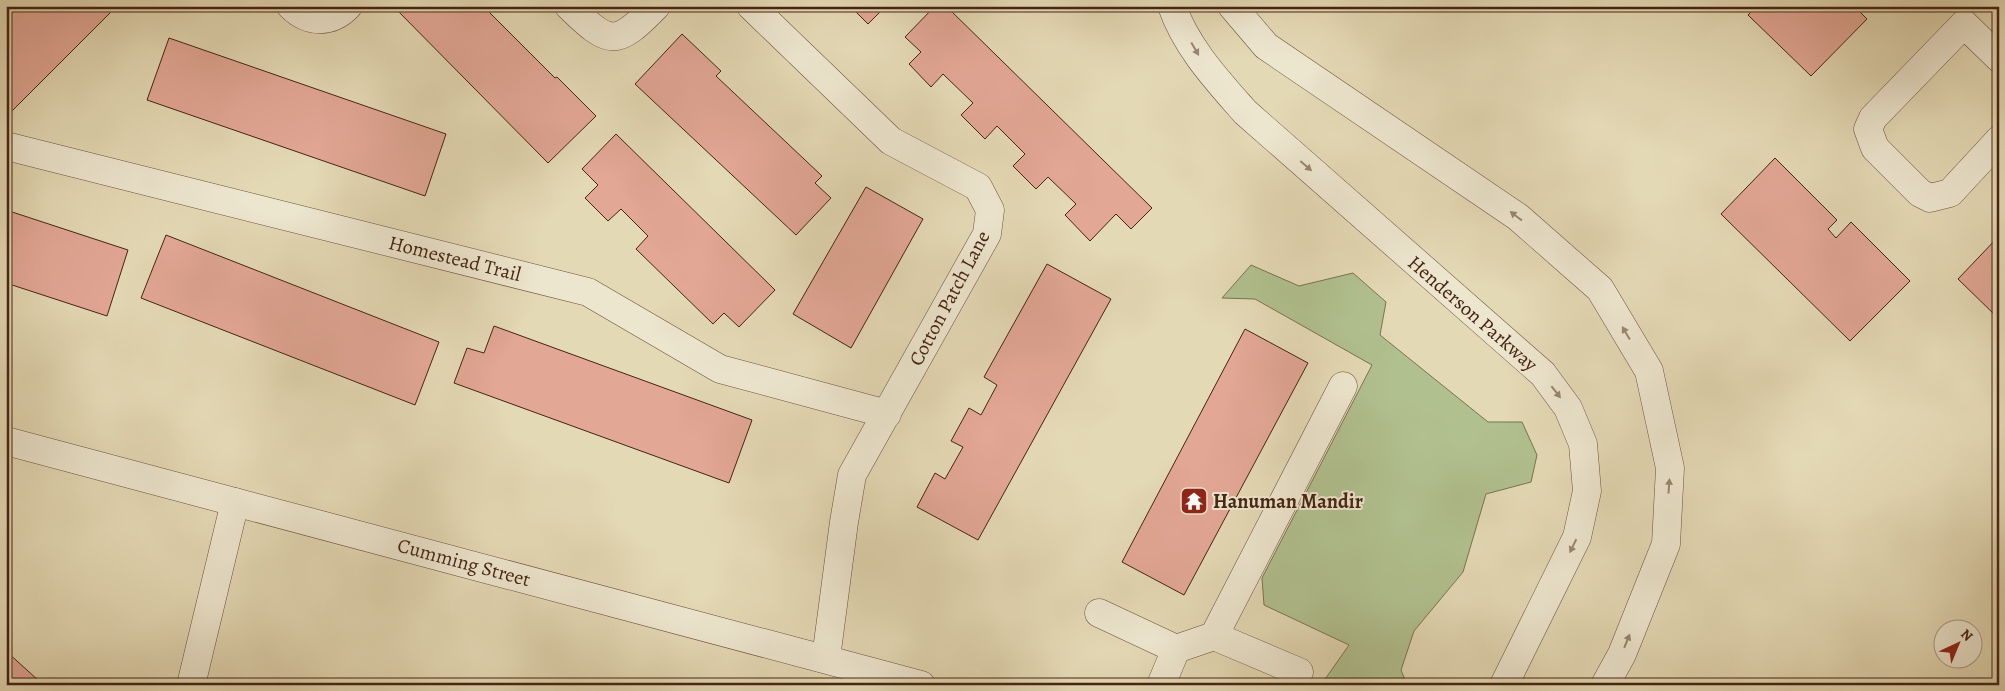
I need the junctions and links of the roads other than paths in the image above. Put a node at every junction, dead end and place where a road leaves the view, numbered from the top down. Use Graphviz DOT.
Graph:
graph roads {
  1 [pos="291,6"];
  2 [pos="348,6"];
  3 [pos="569,6"];
  4 [pos="656,6"];
  5 [pos="751,6"];
  6 [pos="1172,6"];
  7 [pos="1232,6"];
  8 [pos="1972,15"];
  9 [pos="1999,58"];
  10 [pos="1999,140"];
  11 [pos="6,146"];
  12 [pos="1343,386"];
  13 [pos="887,414"];
  14 [pos="6,441"];
  15 [pos="235,502"];
  16 [pos="1099,613"];
  17 [pos="1214,636"];
  18 [pos="1176,649"];
  19 [pos="826,658"];
  20 [pos="1299,672"];
  21 [pos="918,684"];
  22 [pos="191,685"];
  23 [pos="1161,685"];
  24 [pos="1504,685"];
  25 [pos="1605,685"];
  1 -- 2 [label="street"];
  3 -- 4 [label="street"];
  5 -- 13 [label="street, Cotton Patch Lane"];
  6 -- 24 [label="street, Henderson Parkway, one-way"];
  25 -- 7 [label="street, one-way"];
  8 -- 9 [label="street"];
  8 -- 10 [label="street"];
  11 -- 13 [label="street, Homestead Trail"];
  12 -- 17 [label="street"];
  13 -- 19 [label="street, Cotton Patch Lane"];
  14 -- 15 [label="street, Cumming Street"];
  15 -- 19 [label="street, Cumming Street"];
  15 -- 22 [label="street"];
  16 -- 18 [label="street"];
  17 -- 18 [label="street"];
  17 -- 20 [label="street"];
  18 -- 23 [label="street"];
  19 -- 21 [label="street, Cumming Street"];
}
